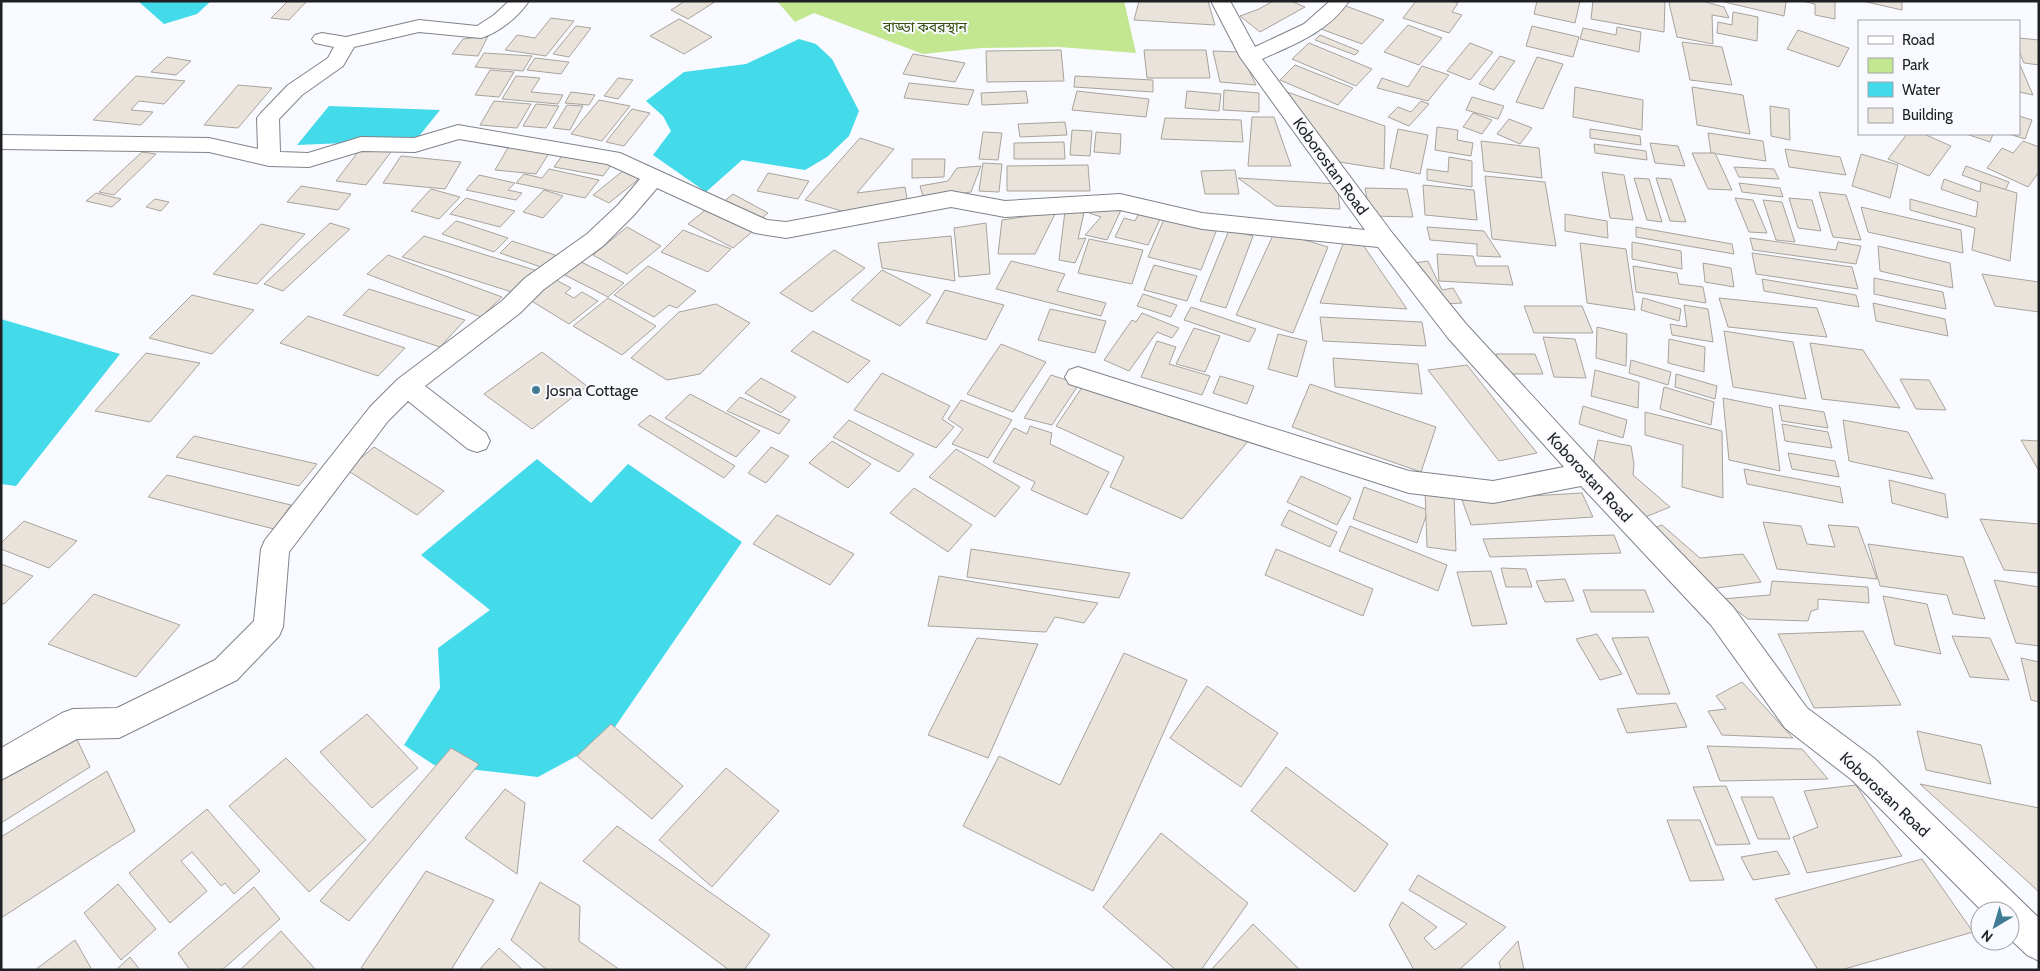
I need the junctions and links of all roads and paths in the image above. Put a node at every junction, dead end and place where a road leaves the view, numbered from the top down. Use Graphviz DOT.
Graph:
graph roads {
  1 [pos="520,1"];
  2 [pos="1220,1"];
  3 [pos="1340,1"];
  4 [pos="322,39"];
  5 [pos="346,43"];
  6 [pos="1250,57"];
  7 [pos="1,142"];
  8 [pos="269,159"];
  9 [pos="653,178"];
  10 [pos="1385,240"];
  11 [pos="1078,377"];
  12 [pos="407,386"];
  13 [pos="477,441"];
  14 [pos="1587,474"];
  15 [pos="1,765"];
  16 [pos="1997,901"];
  17 [pos="2020,924"];
  18 [pos="2039,943"];
  1 -- 5 [label="street"];
  2 -- 6 [label="street, Koborostan Road"];
  3 -- 6 [label="street"];
  4 -- 5 [label="street"];
  5 -- 8 [label="street"];
  6 -- 10 [label="street, Koborostan Road"];
  7 -- 8 [label="street"];
  8 -- 9 [label="street"];
  9 -- 10 [label="street"];
  9 -- 12 [label="street"];
  10 -- 14 [label="street, Koborostan Road"];
  11 -- 14 [label="street"];
  12 -- 13 [label="street"];
  12 -- 15 [label="street"];
  14 -- 16 [label="street, Koborostan Road"];
  17 -- 18 [label="street"];
}
